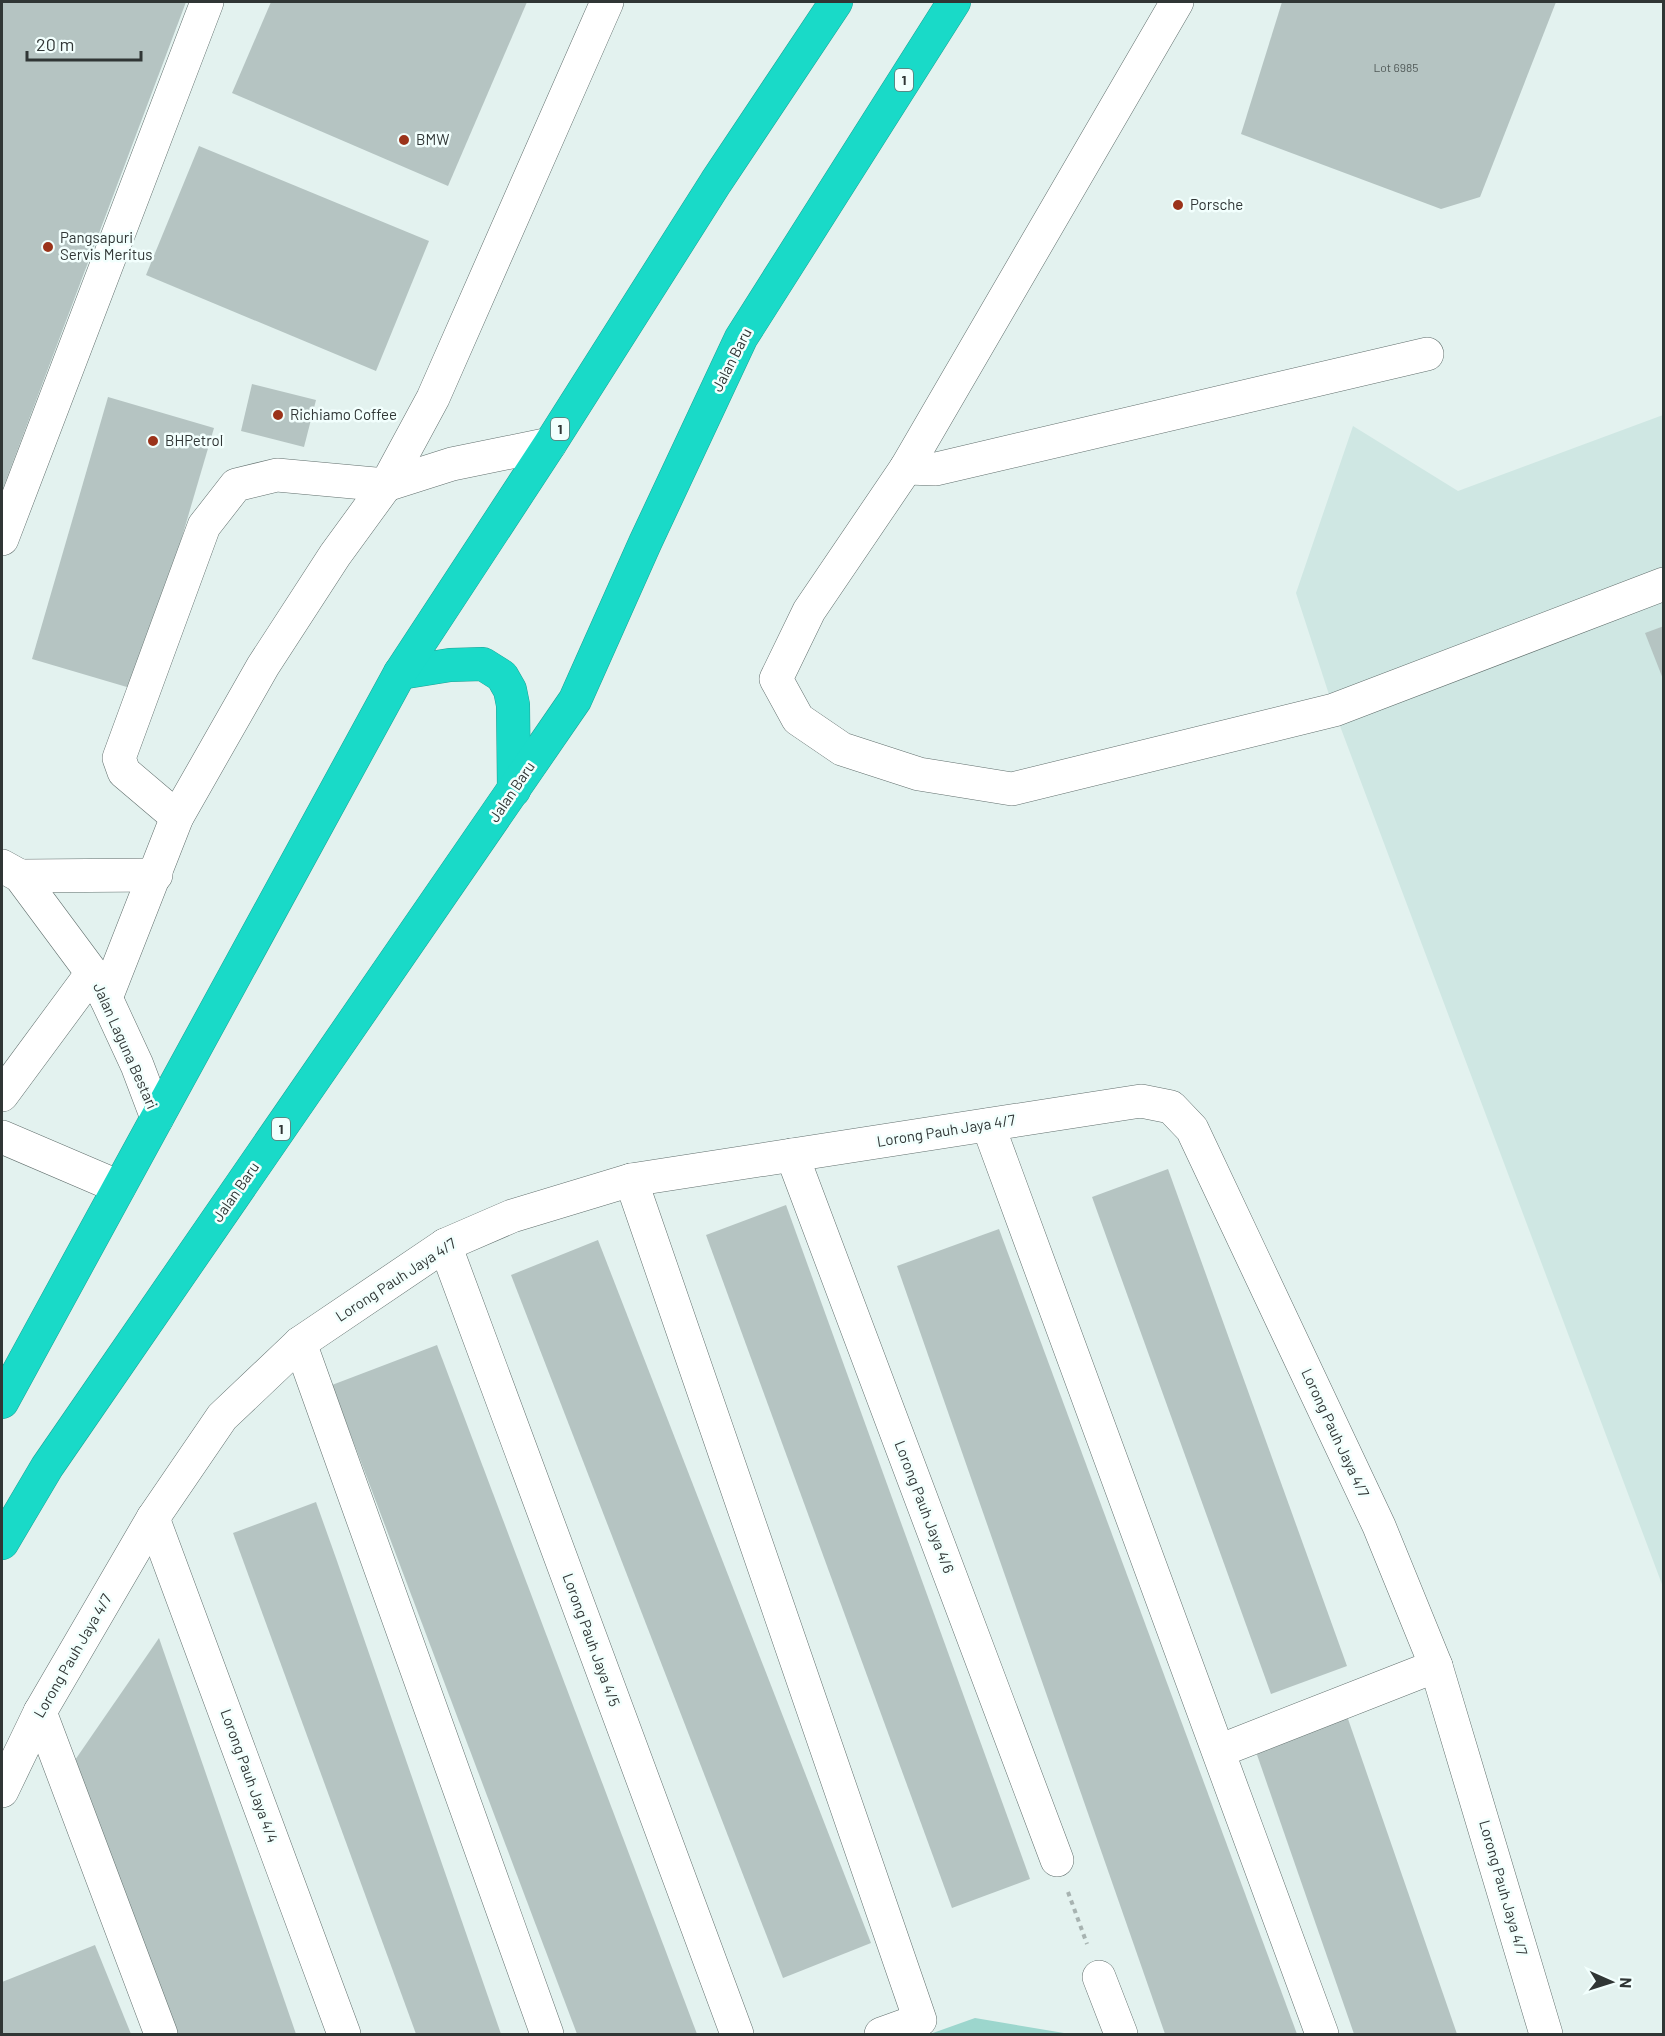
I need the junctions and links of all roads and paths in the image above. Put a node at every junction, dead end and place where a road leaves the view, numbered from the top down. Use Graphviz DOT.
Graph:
graph roads {
  1 [pos="207,2"];
  2 [pos="607,2"];
  3 [pos="836,2"];
  4 [pos="954,2"];
  5 [pos="1177,2"];
  6 [pos="1427,354"];
  7 [pos="550,444"];
  8 [pos="906,468"];
  9 [pos="386,485"];
  10 [pos="2,539"];
  11 [pos="1664,584"];
  12 [pos="400,673"];
  13 [pos="514,790"];
  14 [pos="177,817"];
  15 [pos="11,871"];
  16 [pos="156,875"];
  17 [pos="99,985"];
  18 [pos="2,1095"];
  19 [pos="157,1118"];
  20 [pos="988,1125"];
  21 [pos="2,1137"];
  22 [pos="792,1155"];
  23 [pos="631,1180"];
  24 [pos="119,1187"];
  25 [pos="445,1245"];
  26 [pos="300,1343"];
  27 [pos="2,1402"];
  28 [pos="153,1518"];
  29 [pos="2,1543"];
  30 [pos="1436,1666"];
  31 [pos="40,1712"];
  32 [pos="1219,1751"];
  33 [pos="2,1791"];
  34 [pos="1057,1860"];
  35 [pos="1099,1977"];
  36 [pos="161,2034"];
  37 [pos="344,2034"];
  38 [pos="547,2034"];
  39 [pos="737,2034"];
  40 [pos="881,2034"];
  41 [pos="1121,2034"];
  42 [pos="1322,2034"];
  43 [pos="1546,2034"];
  1 -- 10 [label="street"];
  2 -- 9 [label="street"];
  3 -- 7 [label="highway, 1"];
  4 -- 13 [label="highway, Jalan Baru / 1"];
  5 -- 8 [label="street"];
  6 -- 8 [label="street"];
  7 -- 9 [label="street"];
  7 -- 12 [label="highway, 1"];
  8 -- 11 [label="street"];
  9 -- 14 [label="street"];
  9 -- 14 [label="street"];
  12 -- 13 [label="highway"];
  12 -- 19 [label="highway, 1"];
  13 -- 29 [label="highway, Jalan Baru / 1"];
  14 -- 16 [label="street"];
  15 -- 16 [label="street"];
  15 -- 17 [label="street, Jalan Laguna Bestari"];
  16 -- 17 [label="street"];
  17 -- 18 [label="street"];
  17 -- 19 [label="street, Jalan Laguna Bestari"];
  19 -- 24 [label="highway, 1"];
  20 -- 22 [label="street, Lorong Pauh Jaya 4/7"];
  20 -- 30 [label="street, Lorong Pauh Jaya 4/7"];
  20 -- 32 [label="street"];
  21 -- 24 [label="street"];
  22 -- 23 [label="street, Lorong Pauh Jaya 4/7"];
  22 -- 34 [label="street, Lorong Pauh Jaya 4/6"];
  23 -- 25 [label="street, Lorong Pauh Jaya 4/7"];
  23 -- 40 [label="street"];
  24 -- 27 [label="highway, 1"];
  25 -- 26 [label="street, Lorong Pauh Jaya 4/7"];
  25 -- 39 [label="street, Lorong Pauh Jaya 4/5"];
  26 -- 28 [label="street, Lorong Pauh Jaya 4/7"];
  26 -- 38 [label="street"];
  28 -- 31 [label="street, Lorong Pauh Jaya 4/7"];
  28 -- 37 [label="street, Lorong Pauh Jaya 4/4"];
  30 -- 32 [label="street"];
  30 -- 43 [label="street, Lorong Pauh Jaya 4/7"];
  31 -- 33 [label="street, Lorong Pauh Jaya 4/7"];
  31 -- 36 [label="street"];
  32 -- 42 [label="street"];
  34 -- 35 [label="path"];
  35 -- 41 [label="street"];
}
